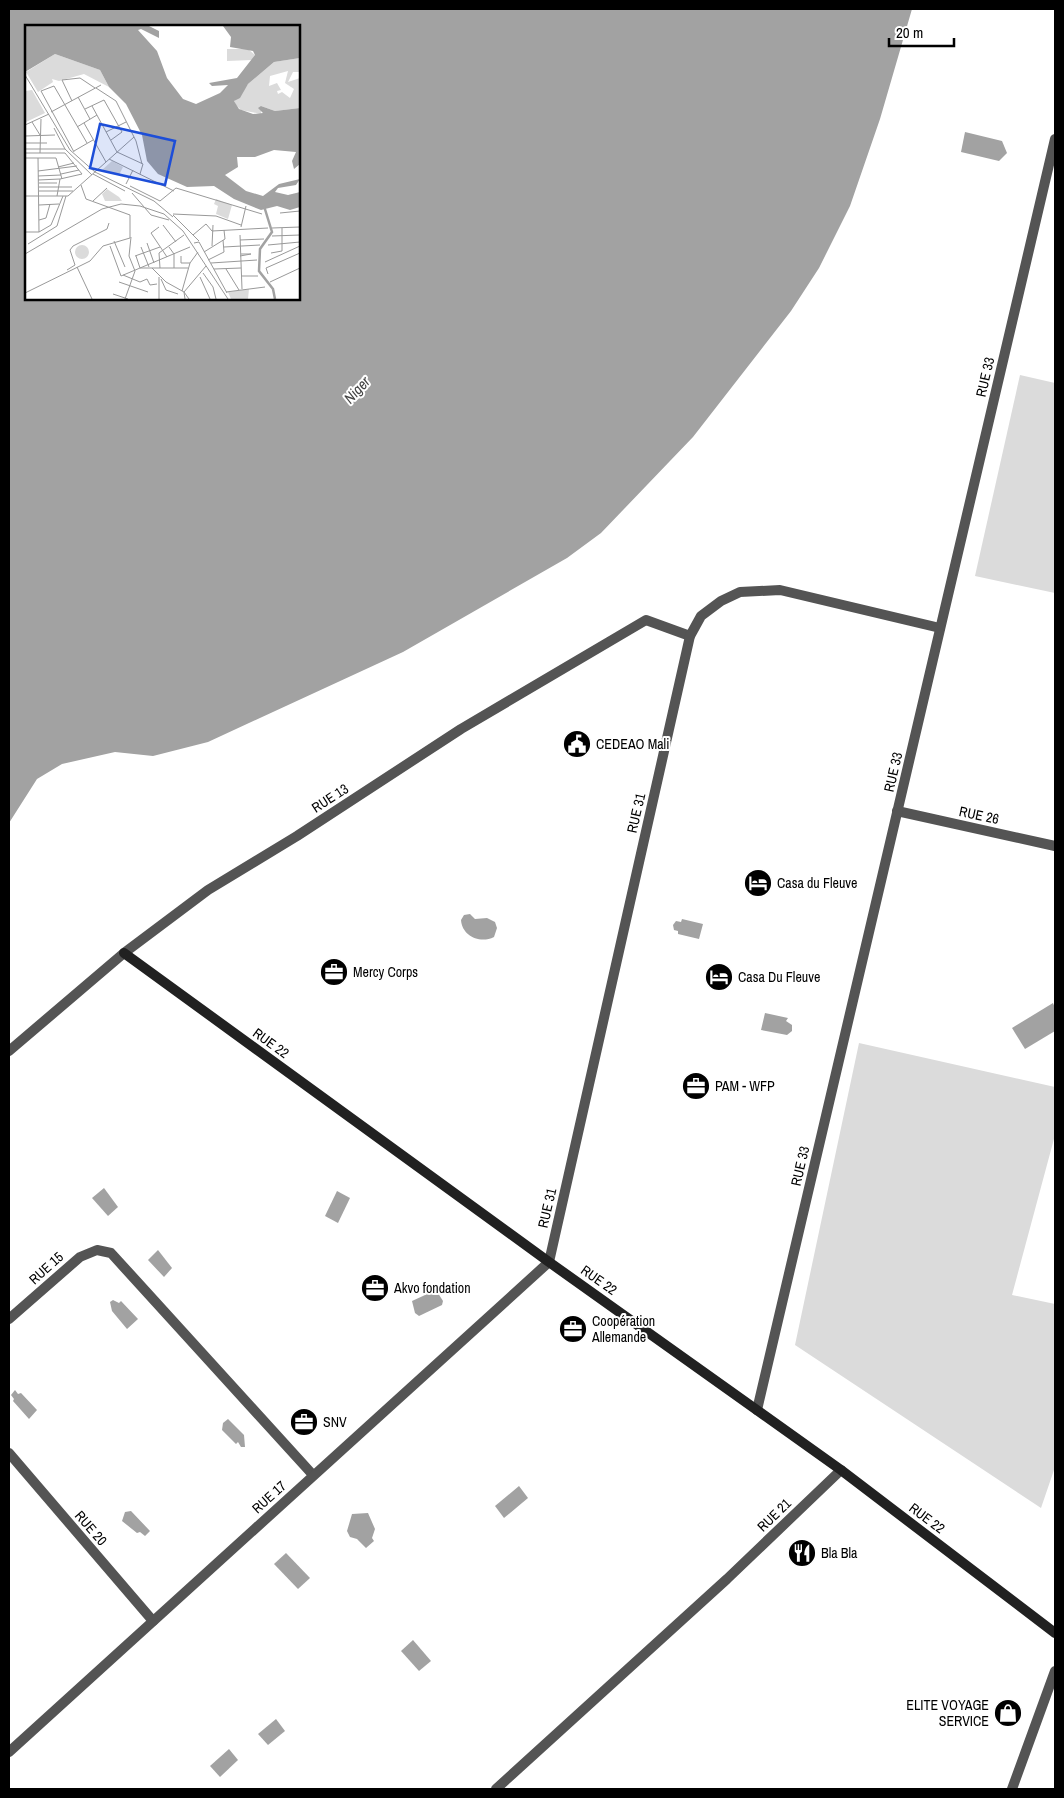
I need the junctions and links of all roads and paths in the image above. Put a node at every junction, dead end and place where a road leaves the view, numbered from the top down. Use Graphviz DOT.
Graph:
graph roads {
  1 [pos="1055,139"];
  2 [pos="940,628"];
  3 [pos="690,636"];
  4 [pos="897,812"];
  5 [pos="1055,846"];
  6 [pos="124,953"];
  7 [pos="9,1051"];
  8 [pos="549,1262"];
  9 [pos="9,1320"];
  10 [pos="757,1410"];
  11 [pos="9,1453"];
  12 [pos="841,1470"];
  13 [pos="313,1475"];
  14 [pos="153,1621"];
  15 [pos="1055,1633"];
  16 [pos="1055,1671"];
  17 [pos="9,1752"];
  18 [pos="496,1789"];
  19 [pos="1012,1789"];
  1 -- 2 [label="street, RUE 33"];
  2 -- 3 [label="street, RUE 31"];
  2 -- 4 [label="street, RUE 33"];
  3 -- 6 [label="street, RUE 13"];
  3 -- 8 [label="street, RUE 31"];
  4 -- 5 [label="street, RUE 26"];
  4 -- 10 [label="street, RUE 33"];
  6 -- 7 [label="street, RUE 13"];
  6 -- 8 [label="street, RUE 22"];
  8 -- 10 [label="street, RUE 22"];
  8 -- 13 [label="street, RUE 17"];
  9 -- 13 [label="street, RUE 15"];
  10 -- 12 [label="street, RUE 22"];
  11 -- 14 [label="street, RUE 20"];
  12 -- 15 [label="street, RUE 22"];
  12 -- 18 [label="street, RUE 21"];
  13 -- 14 [label="street, RUE 17"];
  14 -- 17 [label="street, RUE 17"];
  16 -- 19 [label="street"];
}
